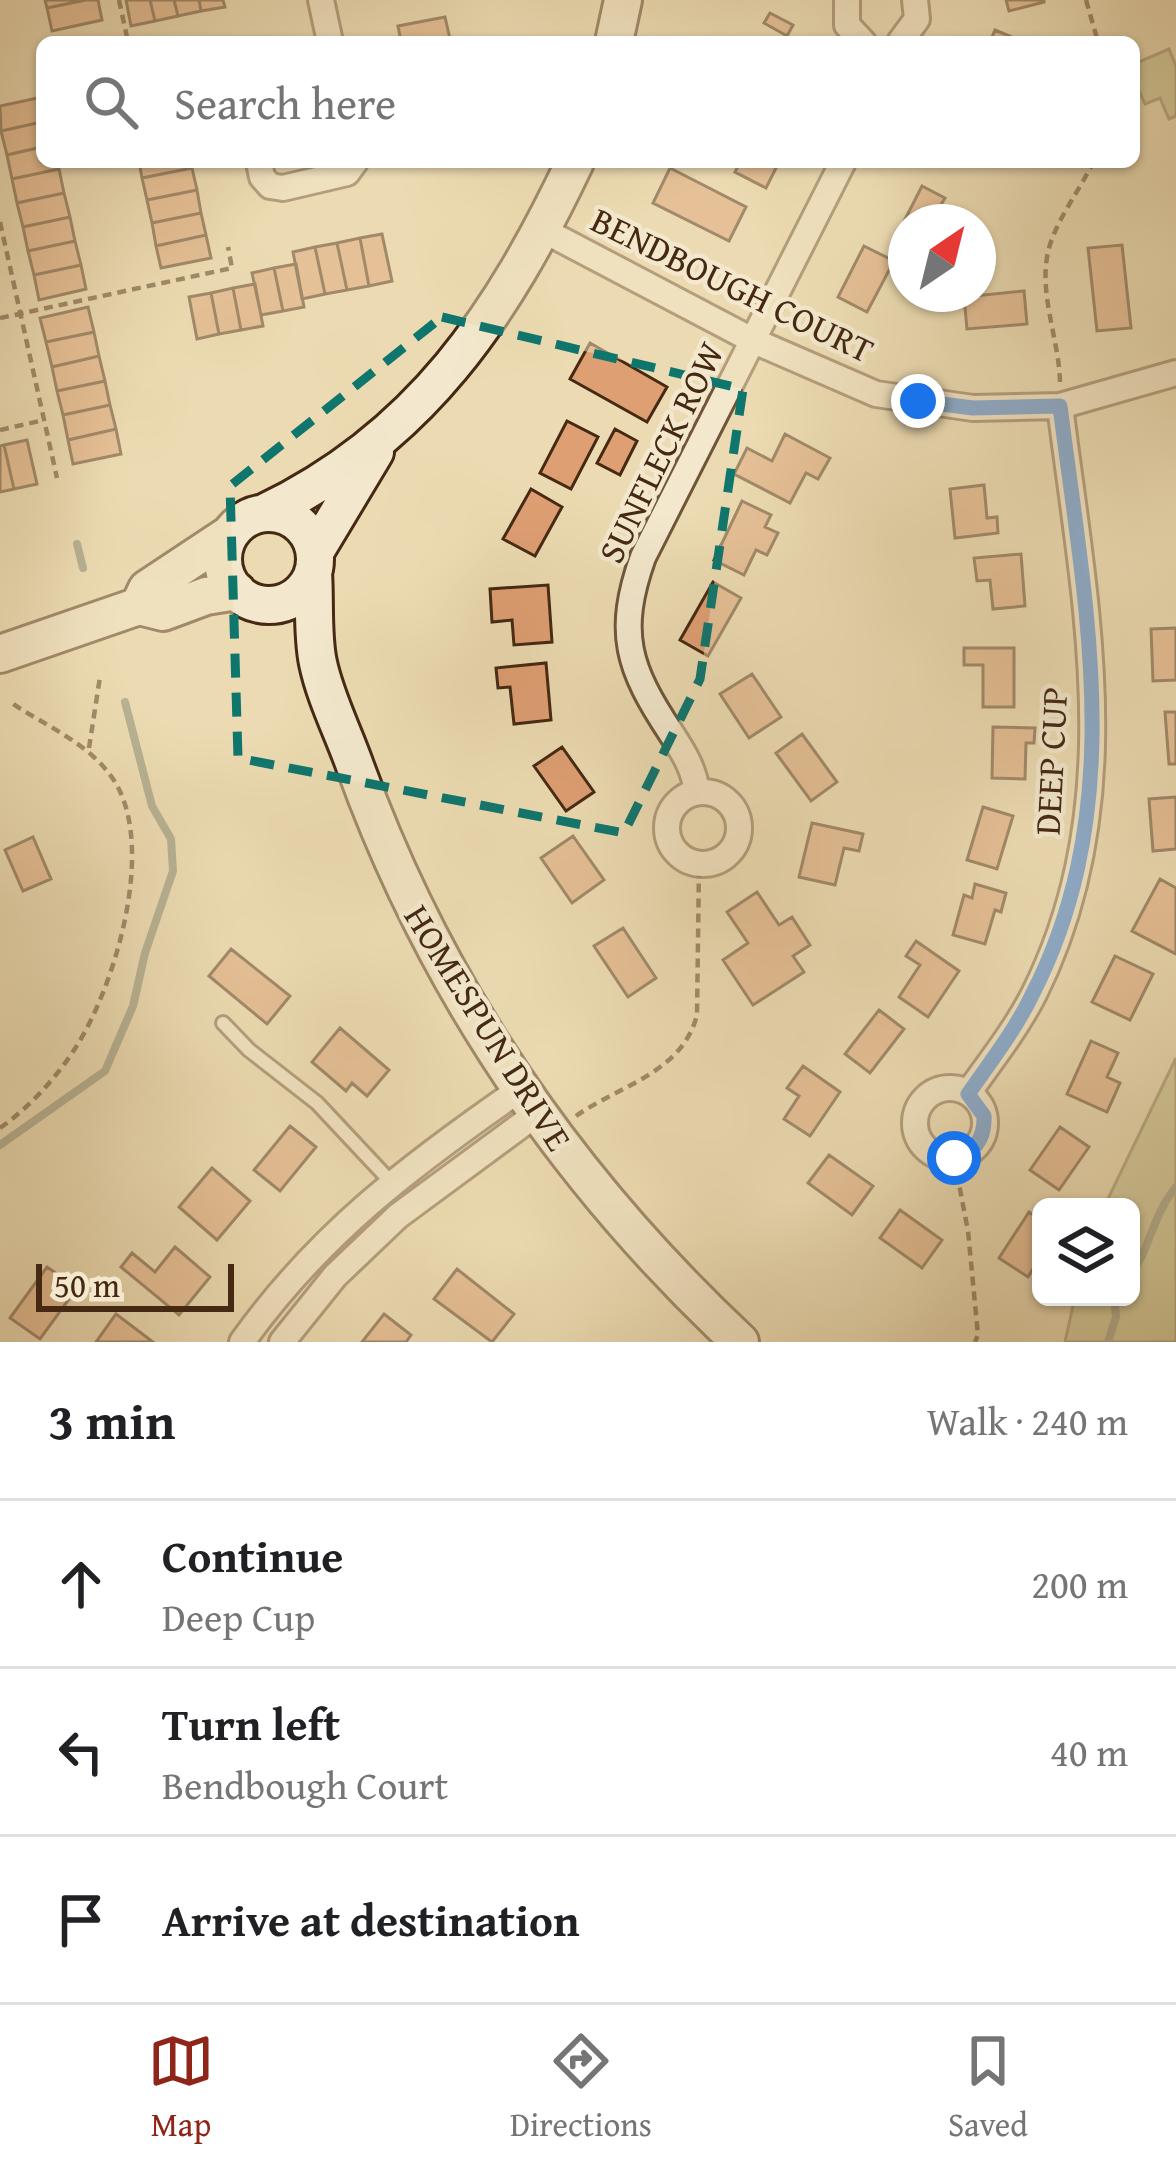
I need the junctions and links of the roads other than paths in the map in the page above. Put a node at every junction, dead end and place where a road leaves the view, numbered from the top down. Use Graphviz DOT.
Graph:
graph roads {
  1 [pos="321,0"];
  2 [pos="623,0"];
  3 [pos="847,0"];
  4 [pos="915,0"];
  5 [pos="329,36"];
  6 [pos="615,36"];
  7 [pos="857,36"];
  8 [pos="904,36"];
  9 [pos="261,168"];
  10 [pos="351,168"];
  11 [pos="572,168"];
  12 [pos="840,168"];
  13 [pos="542,230"];
  14 [pos="754,341"];
  15 [pos="1176,373"];
  16 [pos="1060,406"];
  17 [pos="386,435"];
  18 [pos="264,513"];
  19 [pos="230,534"];
  20 [pos="314,562"];
  21 [pos="254,598"];
  22 [pos="139,606"];
  23 [pos="0,654"];
  24 [pos="317,662"];
  25 [pos="698,792"];
  26 [pos="223,1023"];
  27 [pos="968,1094"];
  28 [pos="540,1109"];
  29 [pos="391,1182"];
  30 [pos="312,1254"];
  31 [pos="335,1276"];
  32 [pos="242,1342"];
  33 [pos="282,1342"];
  34 [pos="740,1342"];
  1 -- 5 [label="street"];
  2 -- 6 [label="street"];
  3 -- 7 [label="street"];
  4 -- 8 [label="street"];
  9 -- 10 [label="street"];
  11 -- 13 [label="street"];
  12 -- 14 [label="street, SUNFLECK ROW"];
  13 -- 14 [label="street, BENDBOUGH COURT"];
  13 -- 17 [label="street"];
  14 -- 16 [label="street, BENDBOUGH COURT"];
  14 -- 25 [label="street, SUNFLECK ROW"];
  15 -- 16 [label="street, BENDBOUGH COURT"];
  16 -- 27 [label="street, DEEP CUP"];
  17 -- 18 [label="street"];
  17 -- 20 [label="street"];
  18 -- 19 [label="street"];
  18 -- 20 [label="street"];
  19 -- 21 [label="street"];
  19 -- 22 [label="street"];
  20 -- 21 [label="street"];
  20 -- 24 [label="street, HOMESPUN DRIVE"];
  21 -- 22 [label="street"];
  21 -- 24 [label="street, HOMESPUN DRIVE"];
  22 -- 23 [label="street"];
  24 -- 28 [label="street, HOMESPUN DRIVE"];
  25 -- 25 [label="street, SUNFLECK ROW"];
  26 -- 29 [label="lane"];
  27 -- 27 [label="street"];
  28 -- 29 [label="street"];
  28 -- 31 [label="street"];
  28 -- 34 [label="street, HOMESPUN DRIVE"];
  29 -- 30 [label="street"];
  30 -- 31 [label="lane"];
  30 -- 32 [label="street"];
  31 -- 33 [label="street"];
}
